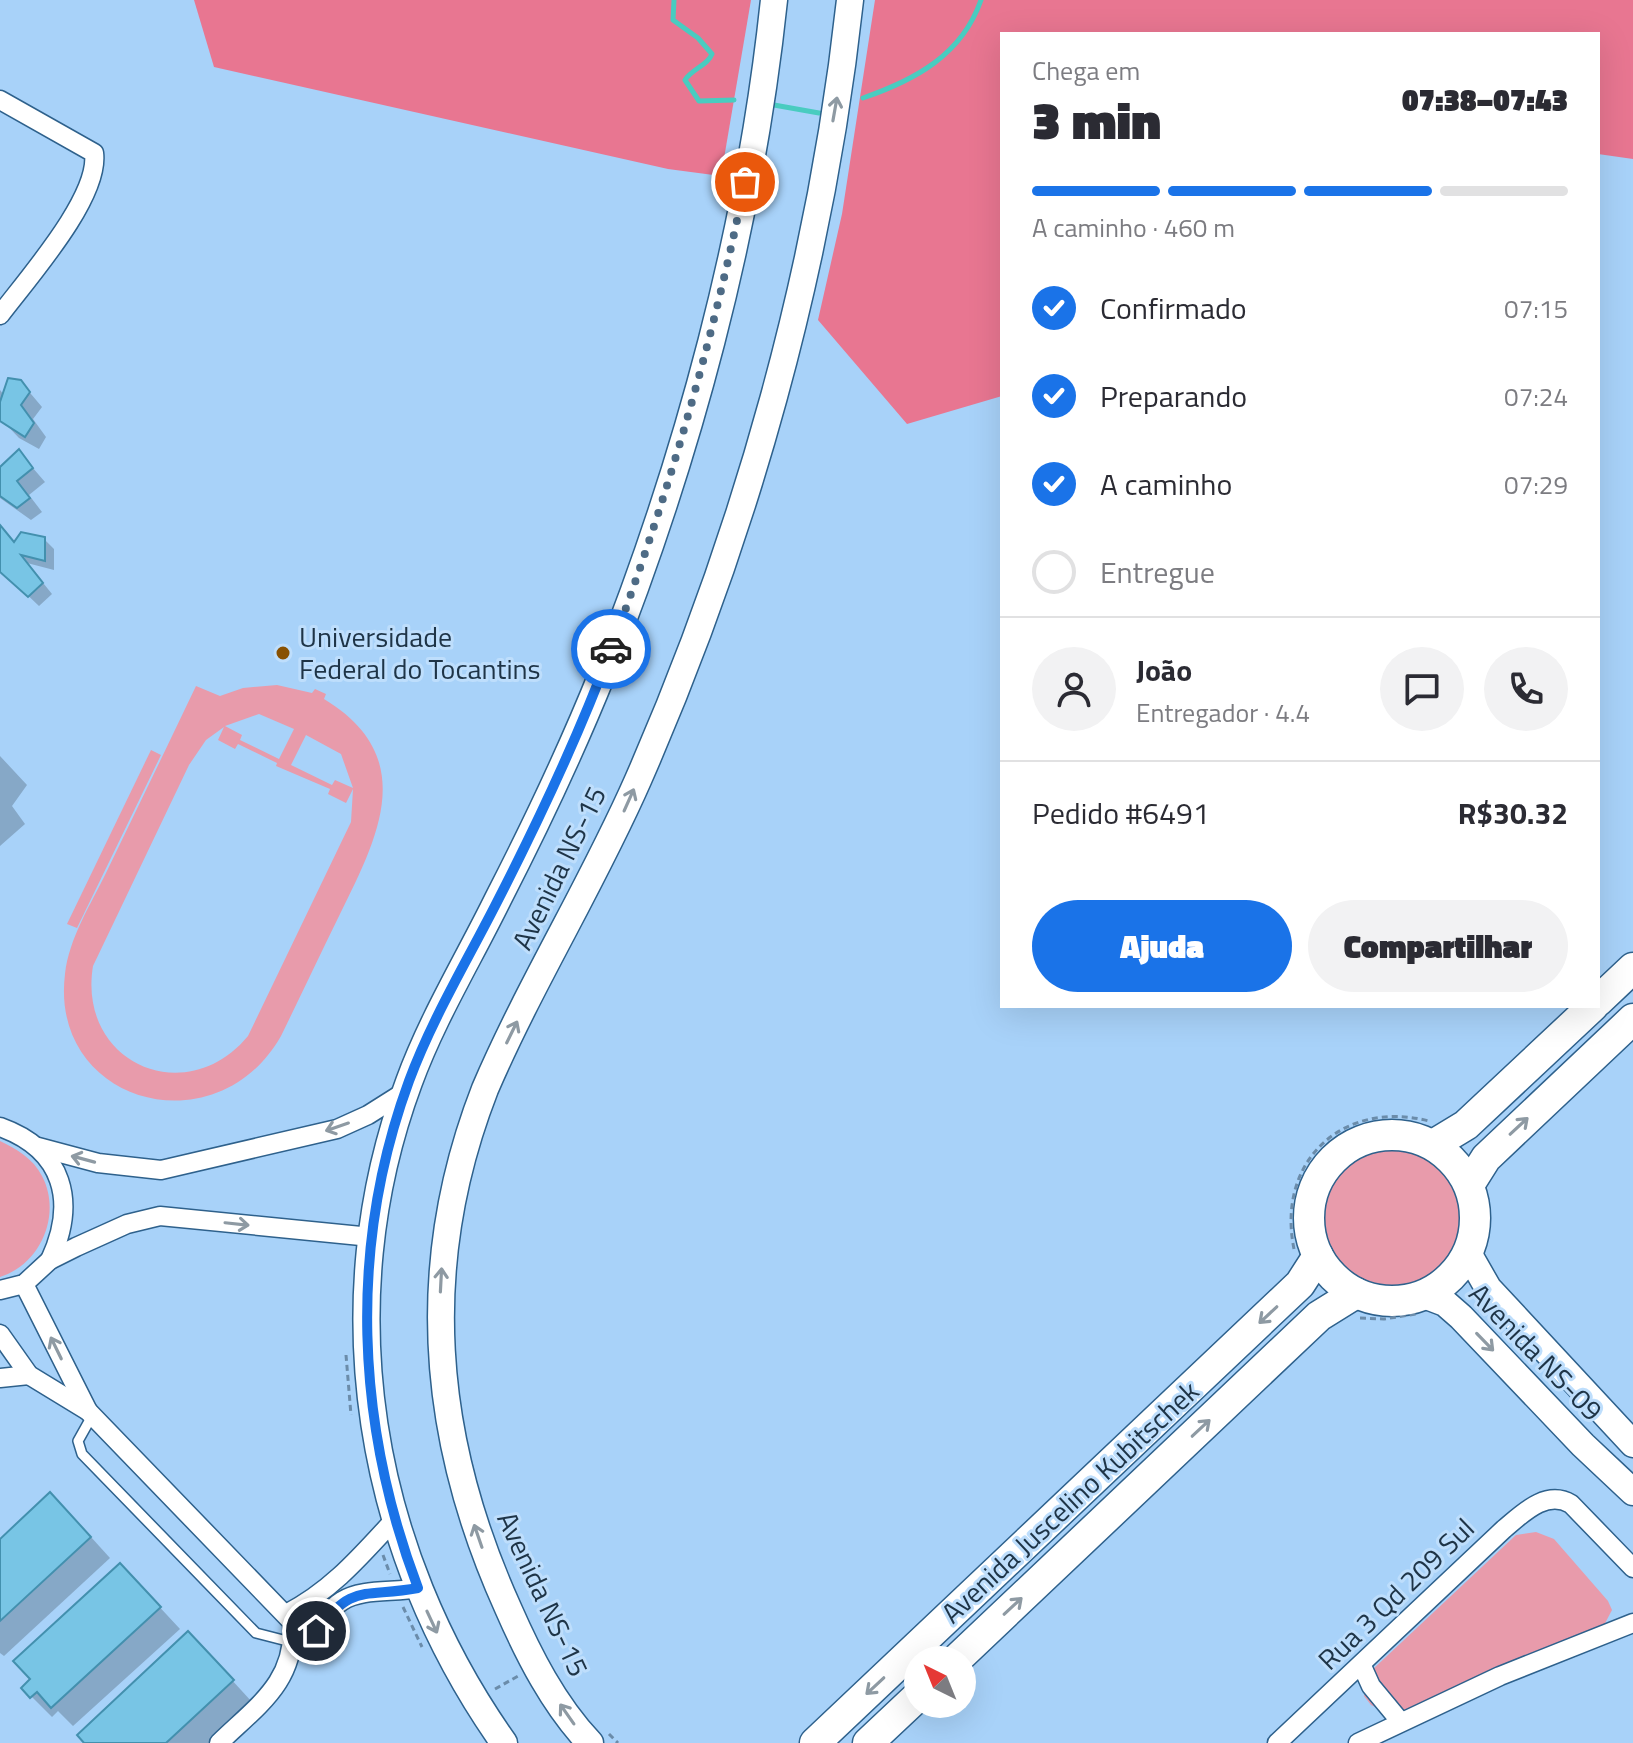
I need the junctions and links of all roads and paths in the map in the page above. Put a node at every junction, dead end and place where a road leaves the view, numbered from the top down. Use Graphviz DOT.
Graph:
graph roads {
  1 [pos="774,6"];
  2 [pos="849,7"];
  3 [pos="0,100"];
  4 [pos="0,315"];
  5 [pos="1633,968"];
  6 [pos="1600,999"];
  7 [pos="1591,1008"];
  8 [pos="1633,1019"];
  9 [pos="406,1091"];
  10 [pos="0,1127"];
  11 [pos="1436,1134"];
  12 [pos="38,1147"];
  13 [pos="1469,1185"];
  14 [pos="371,1237"];
  15 [pos="1468,1253"];
  16 [pos="1307,1256"];
  17 [pos="50,1260"];
  18 [pos="24,1284"];
  19 [pos="0,1290"];
  20 [pos="1422,1304"];
  21 [pos="1353,1306"];
  22 [pos="0,1334"];
  23 [pos="346,1345"];
  24 [pos="29,1375"];
  25 [pos="0,1378"];
  26 [pos="90,1414"];
  27 [pos="352,1423"];
  28 [pos="1633,1444"];
  29 [pos="1633,1492"];
  30 [pos="386,1529"];
  31 [pos="1633,1568"];
  32 [pos="408,1590"];
  33 [pos="286,1614"];
  34 [pos="1633,1623"];
  35 [pos="294,1643"];
  36 [pos="971,1646"];
  37 [pos="428,1659"];
  38 [pos="536,1666"];
  39 [pos="1362,1666"];
  40 [pos="475,1701"];
  41 [pos="904,1709"];
  42 [pos="1400,1721"];
  43 [pos="595,1734"];
  44 [pos="219,1743"];
  45 [pos="504,1743"];
  46 [pos="618,1743"];
  47 [pos="815,1743"];
  48 [pos="868,1743"];
  49 [pos="1277,1743"];
  50 [pos="1358,1743"];
  1 -- 9 [label="main road, Avenida NS-15"];
  38 -- 2 [label="main road, Avenida NS-15, one-way"];
  3 -- 4 [label="street"];
  5 -- 6 [label="main road"];
  7 -- 11 [label="main road"];
  13 -- 8 [label="main road, one-way"];
  9 -- 12 [label="street, one-way"];
  9 -- 14 [label="main road, Avenida NS-15"];
  10 -- 12 [label="street"];
  11 -- 13 [label="main road"];
  11 -- 16 [label="main road"];
  11 -- 16 [label="path"];
  12 -- 17 [label="street"];
  13 -- 15 [label="main road"];
  17 -- 14 [label="street, one-way"];
  14 -- 30 [label="main road, Avenida NS-15"];
  15 -- 20 [label="main road"];
  15 -- 28 [label="main road, Avenida NS-09"];
  16 -- 21 [label="main road"];
  16 -- 47 [label="main road, Avenida Juscelino Kubitschek, one-way"];
  17 -- 18 [label="street"];
  18 -- 19 [label="street"];
  26 -- 18 [label="street, one-way"];
  20 -- 21 [label="path"];
  20 -- 21 [label="main road"];
  20 -- 29 [label="main road, Avenida NS-09, one-way"];
  36 -- 21 [label="main road, Avenida Juscelino Kubitschek, one-way"];
  22 -- 24 [label="street"];
  23 -- 27 [label="path"];
  24 -- 25 [label="street"];
  24 -- 26 [label="street"];
  26 -- 33 [label="street"];
  26 -- 35 [label="lane"];
  30 -- 32 [label="main road, Avenida NS-15"];
  30 -- 32 [label="path"];
  30 -- 33 [label="street"];
  31 -- 39 [label="street, Rua 3 Qd 209 Sul"];
  32 -- 35 [label="street"];
  32 -- 37 [label="path"];
  32 -- 40 [label="main road, Avenida NS-15, one-way"];
  33 -- 35 [label="street"];
  34 -- 42 [label="street"];
  35 -- 44 [label="street"];
  38 -- 40 [label="path"];
  43 -- 38 [label="main road, Avenida NS-15, one-way"];
  39 -- 42 [label="street"];
  39 -- 49 [label="street, Rua 3 Qd 209 Sul"];
  40 -- 45 [label="main road, Avenida NS-15"];
  41 -- 48 [label="main road"];
  42 -- 50 [label="street"];
  43 -- 46 [label="path"];
}
